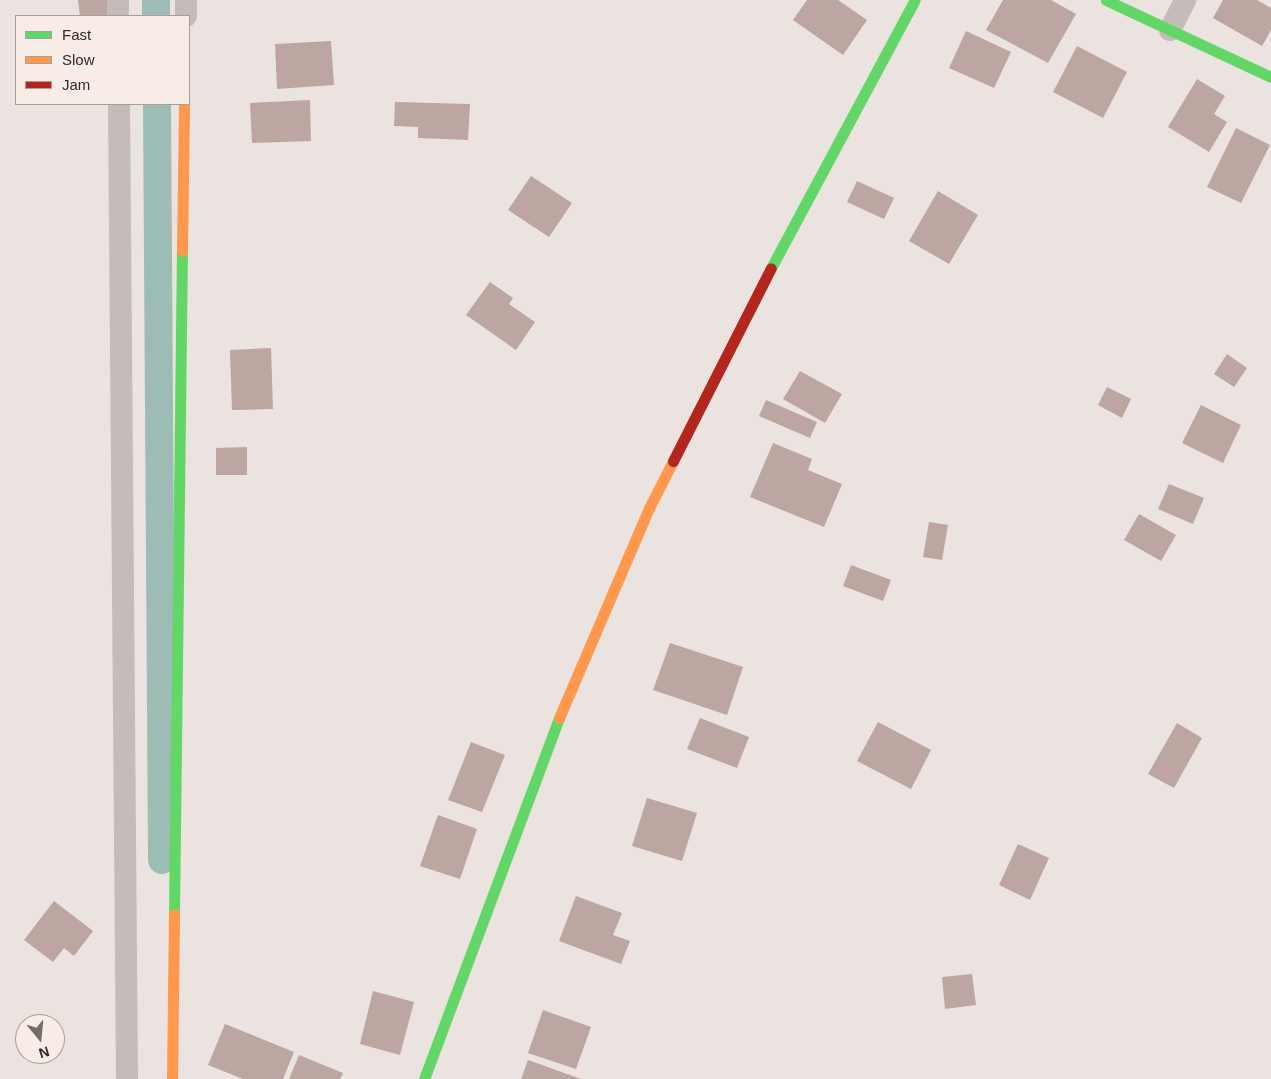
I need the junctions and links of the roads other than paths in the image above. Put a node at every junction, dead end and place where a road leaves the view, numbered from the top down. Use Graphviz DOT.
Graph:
graph roads {
  1 [pos="118,0"];
  2 [pos="186,0"];
  3 [pos="915,0"];
  4 [pos="1106,0"];
  5 [pos="1185,0"];
  6 [pos="118,15"];
  7 [pos="186,15"];
  8 [pos="1170,30"];
  9 [pos="1271,77"];
  10 [pos="119,105"];
  11 [pos="184,105"];
  12 [pos="128,1079"];
  13 [pos="172,1079"];
  14 [pos="424,1079"];
  1 -- 6 [label="street"];
  2 -- 7 [label="street"];
  3 -- 14 [label="main road"];
  4 -- 8 [label="main road"];
  5 -- 8 [label="street"];
  8 -- 9 [label="main road"];
  10 -- 12 [label="street"];
  11 -- 13 [label="main road"];
}
